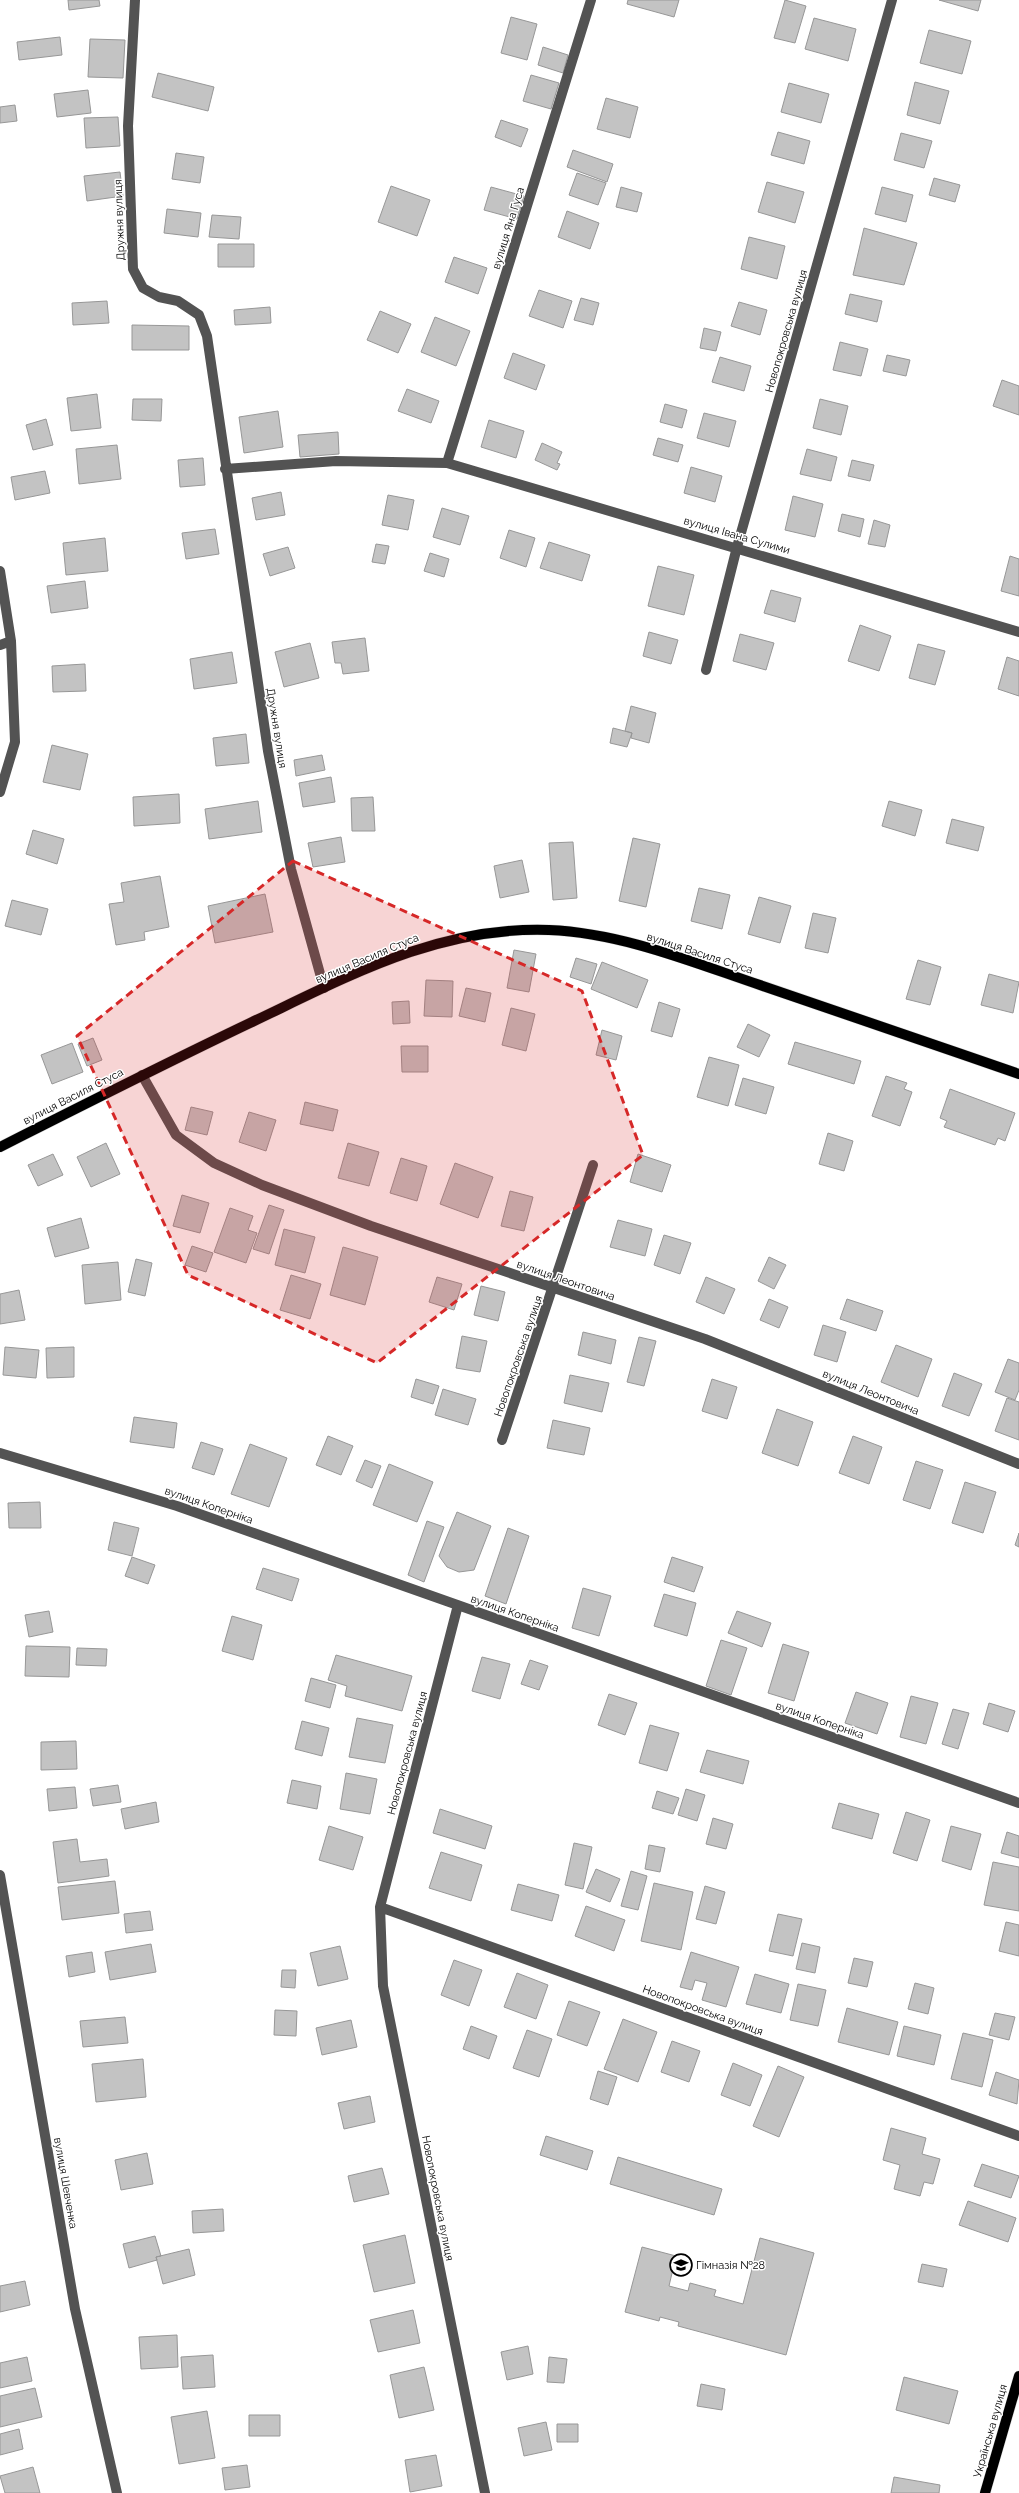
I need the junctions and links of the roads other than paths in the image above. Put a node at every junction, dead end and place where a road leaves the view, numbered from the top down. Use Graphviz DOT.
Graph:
graph roads {
  1 [pos="135,0"];
  2 [pos="591,0"];
  3 [pos="892,0"];
  4 [pos="448,463"];
  5 [pos="225,469"];
  6 [pos="737,547"];
  7 [pos="0,571"];
  8 [pos="1019,632"];
  9 [pos="11,641"];
  10 [pos="0,645"];
  11 [pos="706,670"];
  12 [pos="0,792"];
  13 [pos="324,988"];
  14 [pos="1019,1074"];
  15 [pos="142,1075"];
  16 [pos="0,1147"];
  17 [pos="594,1164"];
  18 [pos="554,1288"];
  19 [pos="502,1440"];
  20 [pos="0,1453"];
  21 [pos="1019,1464"];
  22 [pos="458,1605"];
  23 [pos="1019,1803"];
  24 [pos="0,1875"];
  25 [pos="380,1907"];
  26 [pos="1019,2136"];
  27 [pos="1019,2376"];
  28 [pos="117,2493"];
  29 [pos="485,2493"];
  30 [pos="985,2493"];
  1 -- 5 [label="street, Дружня вулиця"];
  2 -- 4 [label="street, вулиця Яна Гуса"];
  3 -- 6 [label="street, Новопокровська вулиця"];
  4 -- 5 [label="street"];
  4 -- 6 [label="street, вулиця Івана Сулими"];
  5 -- 13 [label="street, Дружня вулиця"];
  6 -- 8 [label="street, вулиця Івана Сулими"];
  6 -- 11 [label="street, Новопокровська вулиця"];
  7 -- 9 [label="street"];
  9 -- 10 [label="street"];
  9 -- 12 [label="street"];
  13 -- 14 [label="main road, вулиця Василя Стуса"];
  13 -- 15 [label="main road, вулиця Василя Стуса"];
  15 -- 16 [label="main road, вулиця Василя Стуса"];
  15 -- 18 [label="street, вулиця Леонтовича"];
  17 -- 18 [label="street, Новопокровська вулиця"];
  18 -- 19 [label="street, Новопокровська вулиця"];
  18 -- 21 [label="street, вулиця Леонтовича"];
  20 -- 22 [label="street, вулиця Коперніка"];
  22 -- 23 [label="street, вулиця Коперніка"];
  22 -- 25 [label="street, Новопокровська вулиця"];
  24 -- 28 [label="street, вулиця Шевченка"];
  25 -- 26 [label="street, Новопокровська вулиця"];
  25 -- 29 [label="street, Новопокровська вулиця"];
  27 -- 30 [label="main road, Українська вулиця"];
}
